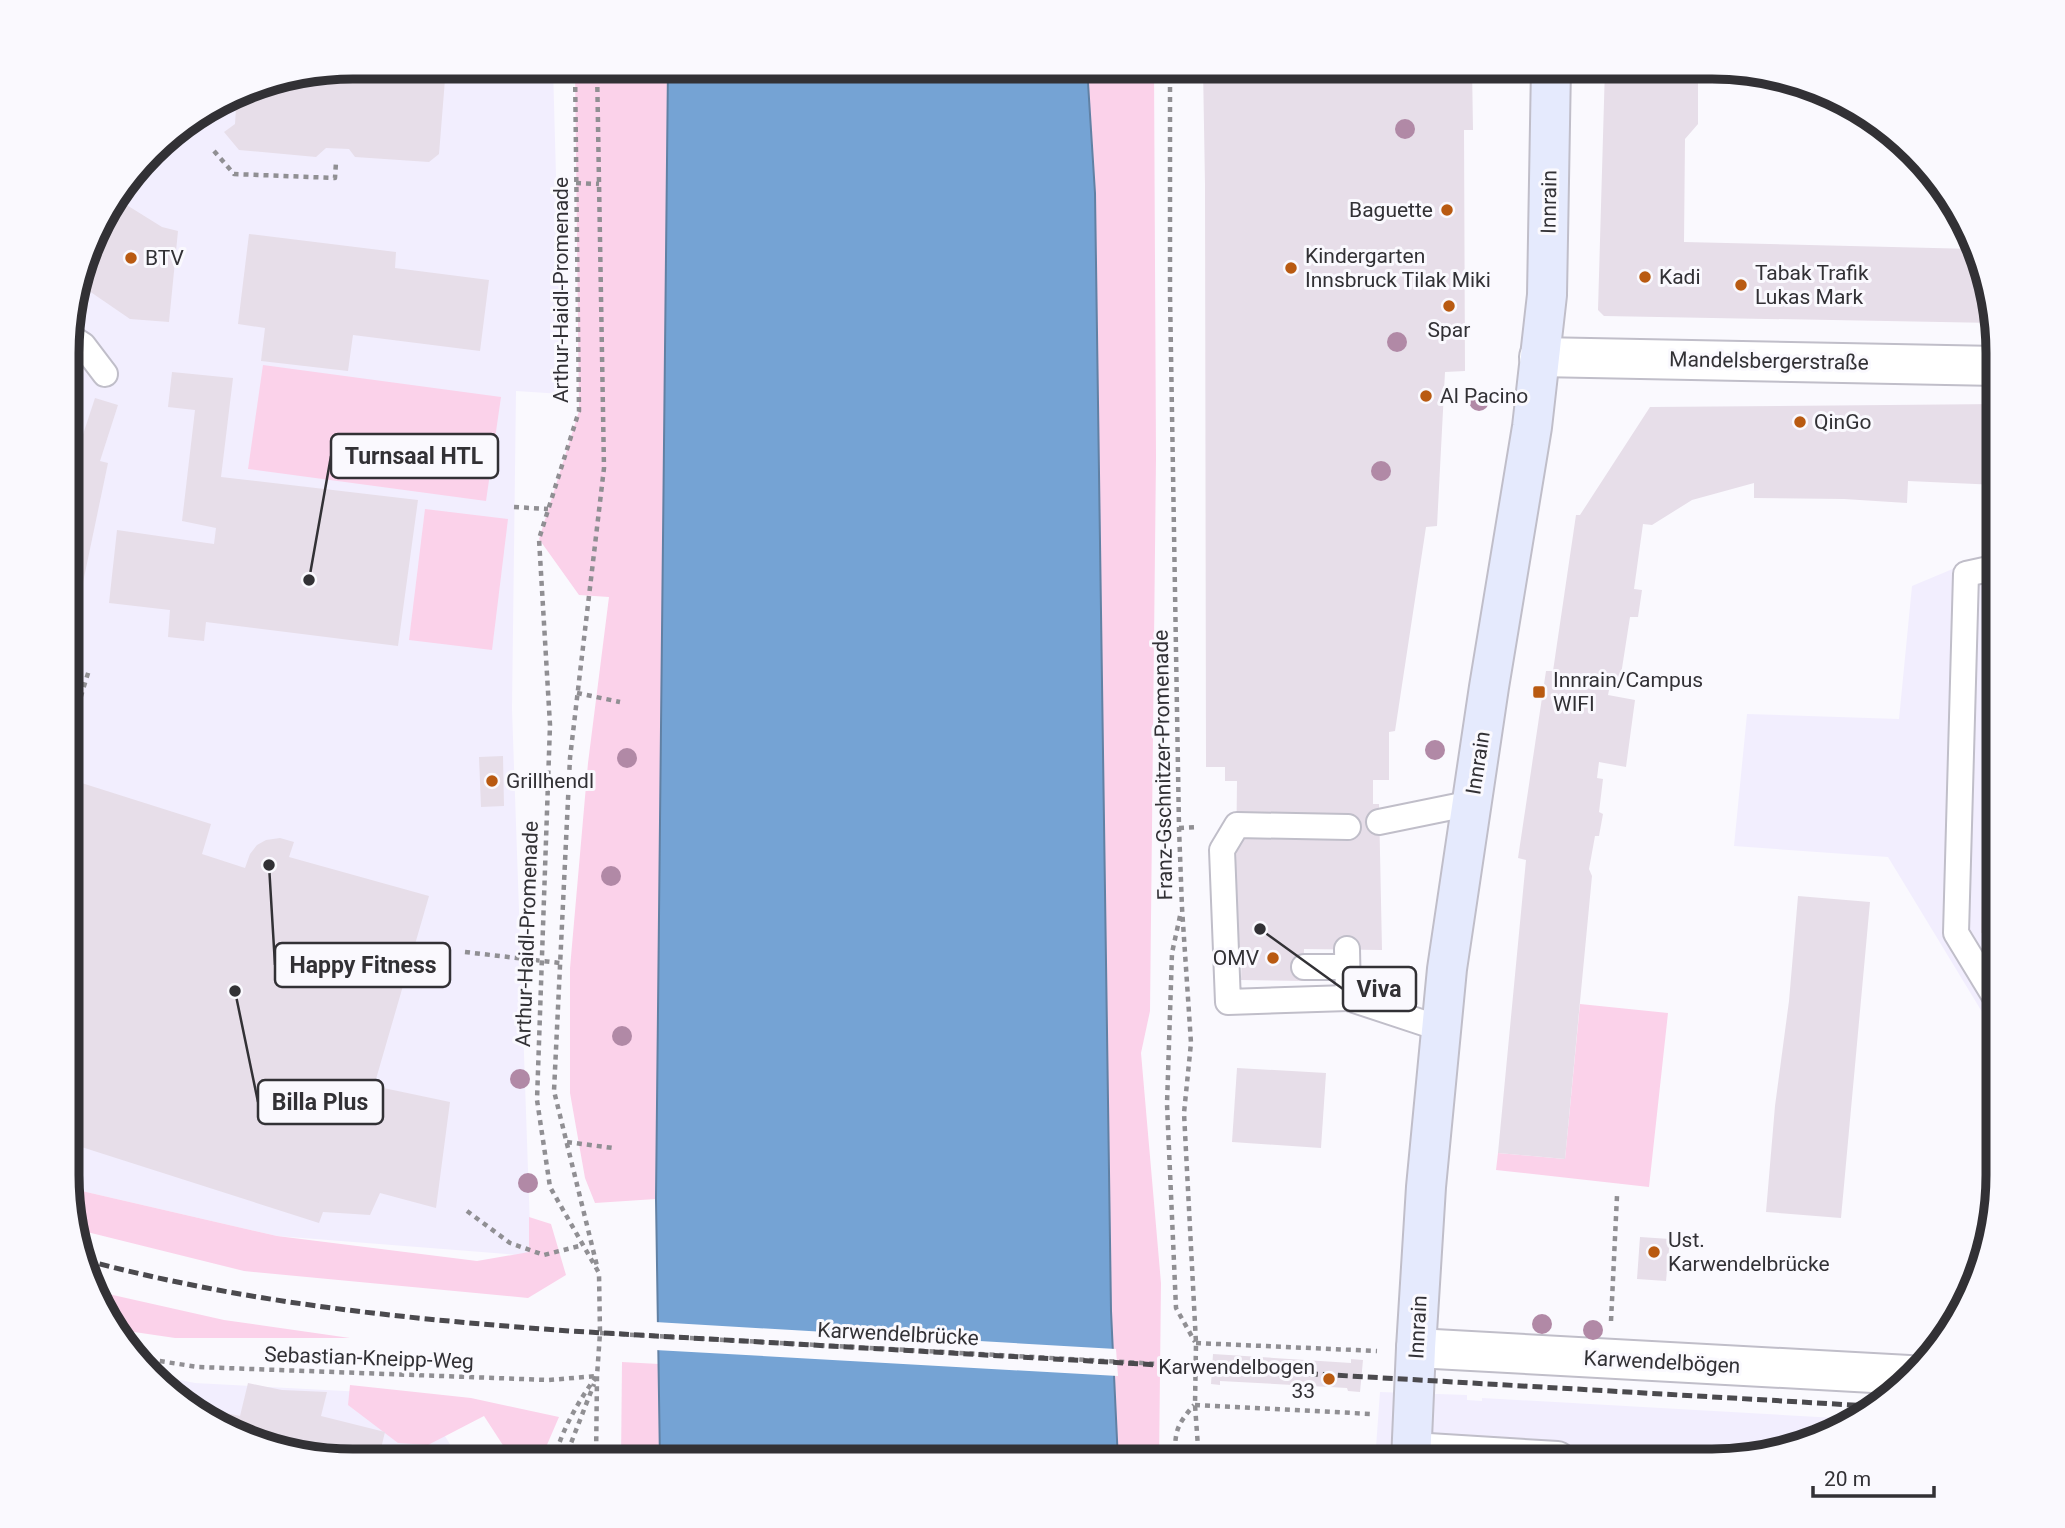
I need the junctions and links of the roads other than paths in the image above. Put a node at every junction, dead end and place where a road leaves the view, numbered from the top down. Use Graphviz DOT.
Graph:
graph roads {
  1 [pos="1551,79"];
  2 [pos="79,342"];
  3 [pos="1539,357"];
  4 [pos="1986,366"];
  5 [pos="105,374"];
  6 [pos="1986,570"];
  7 [pos="1472,803"];
  8 [pos="1379,822"];
  9 [pos="1348,827"];
  10 [pos="1986,965"];
  11 [pos="1304,967"];
  12 [pos="1348,998"];
  13 [pos="1442,1029"];
  14 [pos="1416,1350"];
  15 [pos="1900,1375"];
  16 [pos="1412,1443"];
  17 [pos="1460,1449"];
  1 -- 3 [label="main road, Innrain"];
  2 -- 5 [label="lane"];
  3 -- 4 [label="street, Mandelsbergerstraße"];
  3 -- 7 [label="main road, Innrain"];
  6 -- 10 [label="lane"];
  7 -- 8 [label="lane"];
  7 -- 13 [label="main road, Innrain"];
  9 -- 12 [label="lane"];
  11 -- 12 [label="lane"];
  12 -- 13 [label="lane"];
  13 -- 14 [label="main road, Innrain"];
  14 -- 15 [label="street, Karwendelbögen"];
  14 -- 16 [label="main road, Innrain"];
  16 -- 17 [label="street"];
}
